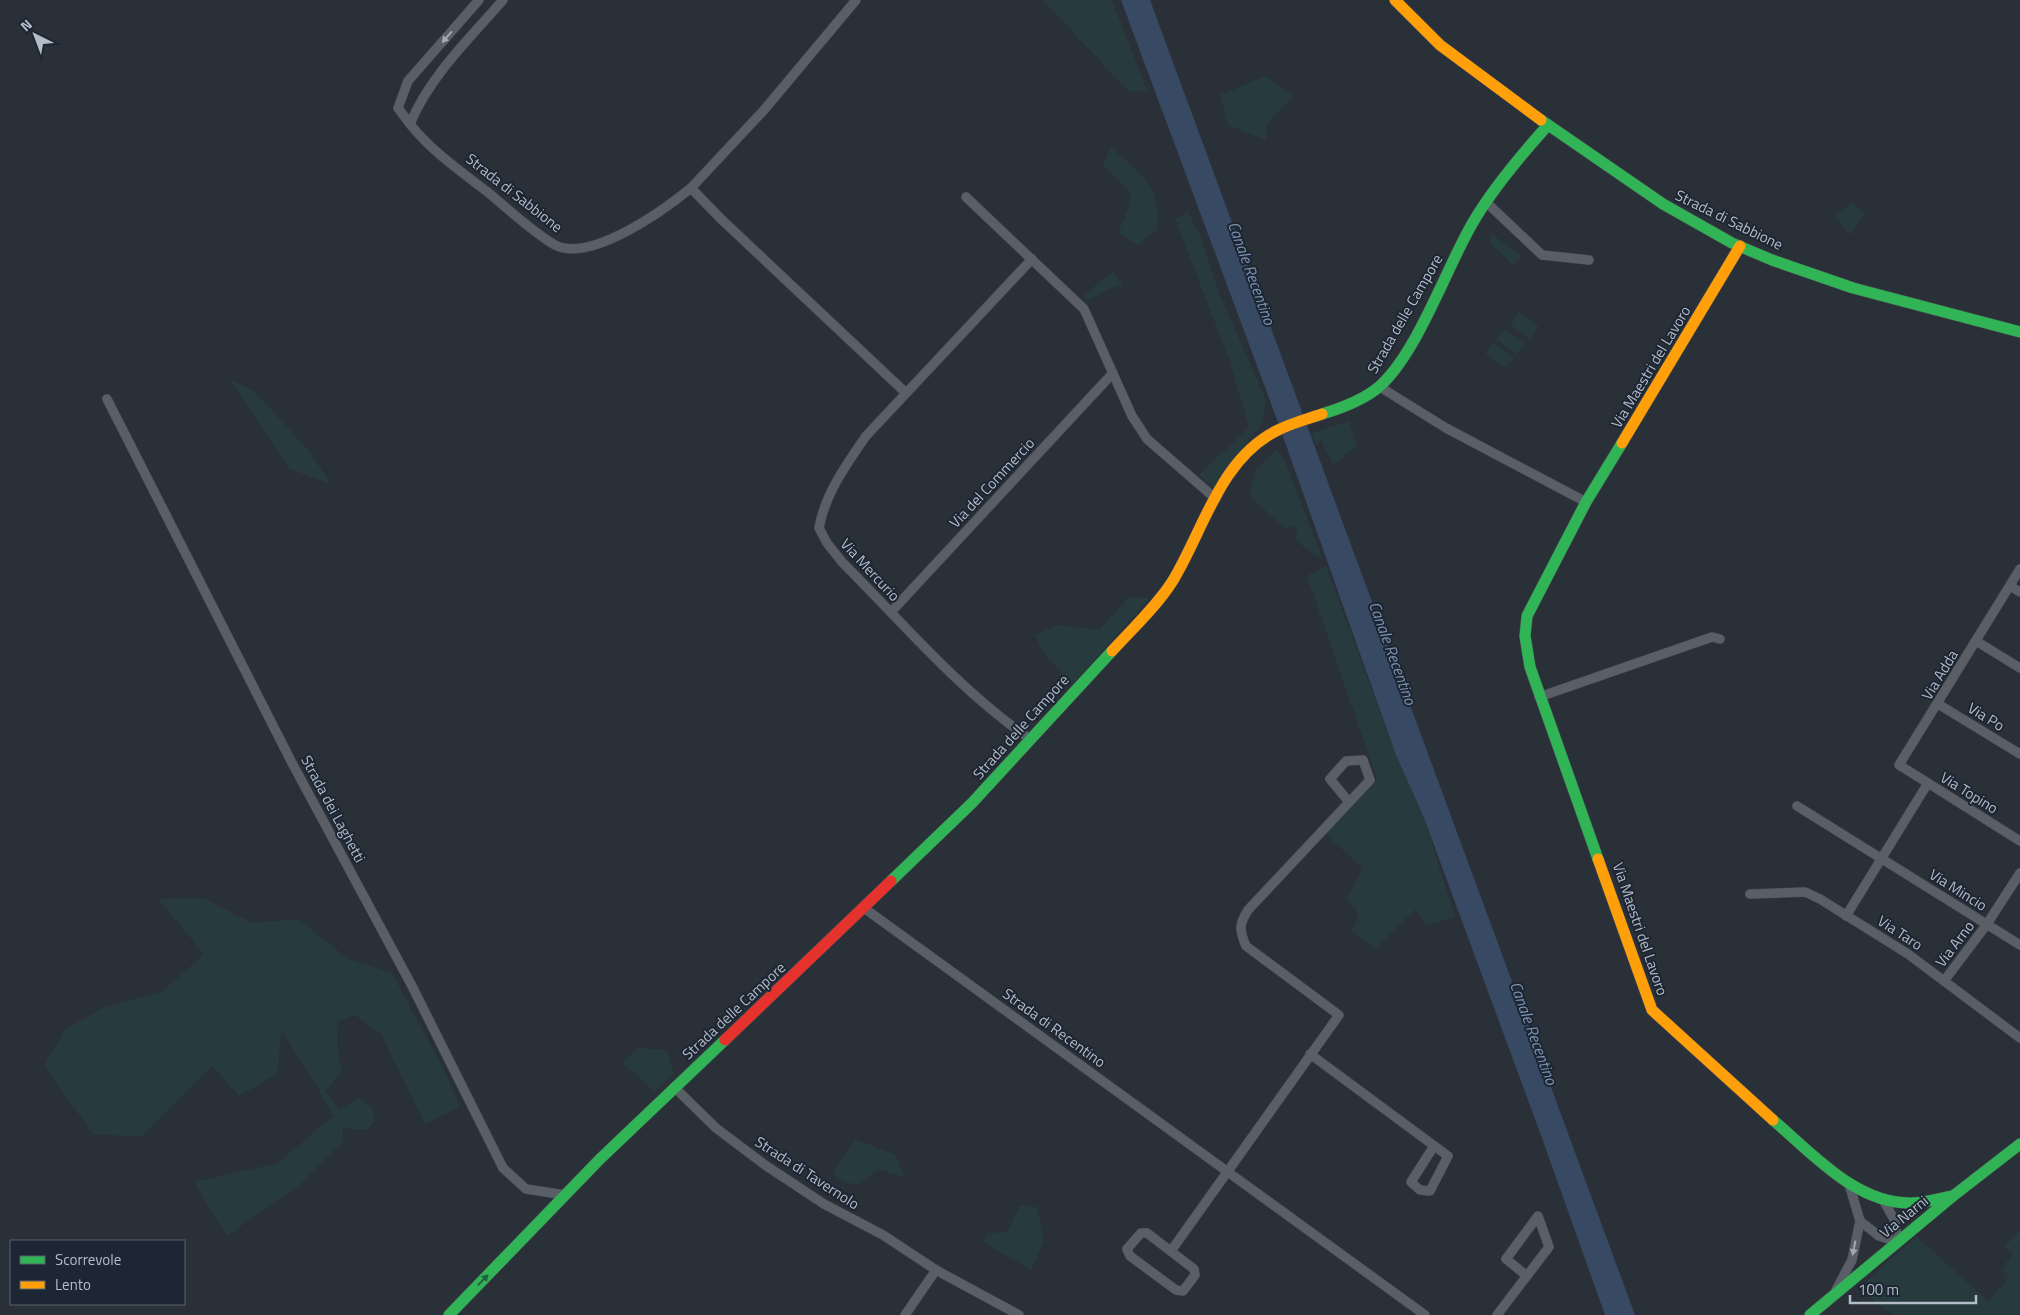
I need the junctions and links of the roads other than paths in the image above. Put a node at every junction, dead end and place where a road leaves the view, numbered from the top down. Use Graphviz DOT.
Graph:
graph roads {
  1 [pos="479,0"];
  2 [pos="503,0"];
  3 [pos="856,0"];
  4 [pos="1395,0"];
  5 [pos="410,124"];
  6 [pos="1548,125"];
  7 [pos="691,188"];
  8 [pos="966,198"];
  9 [pos="1487,203"];
  10 [pos="1740,246"];
  11 [pos="1032,259"];
  12 [pos="1589,260"];
  13 [pos="2020,332"];
  14 [pos="1112,373"];
  15 [pos="1380,387"];
  16 [pos="906,393"];
  17 [pos="107,399"];
  18 [pos="1216,499"];
  19 [pos="1586,502"];
  20 [pos="2020,569"];
  21 [pos="2010,586"];
  22 [pos="2020,592"];
  23 [pos="891,612"];
  24 [pos="1720,639"];
  25 [pos="1976,641"];
  26 [pos="2020,668"];
  27 [pos="1539,697"];
  28 [pos="1938,704"];
  29 [pos="1030,739"];
  30 [pos="2020,754"];
  31 [pos="1928,783"];
  32 [pos="1349,802"];
  33 [pos="1797,806"];
  34 [pos="2020,841"];
  35 [pos="1881,857"];
  36 [pos="2020,874"];
  37 [pos="1750,894"];
  38 [pos="864,908"];
  39 [pos="1846,916"];
  40 [pos="1987,924"];
  41 [pos="2020,945"];
  42 [pos="1944,980"];
  43 [pos="2020,1038"];
  44 [pos="1310,1054"];
  45 [pos="674,1088"];
  46 [pos="2020,1144"];
  47 [pos="1434,1146"];
  48 [pos="1228,1170"];
  49 [pos="1849,1184"];
  50 [pos="565,1195"];
  51 [pos="1953,1196"];
  52 [pos="1882,1198"];
  53 [pos="1860,1221"];
  54 [pos="1898,1242"];
  55 [pos="1170,1251"];
  56 [pos="936,1270"];
  57 [pos="1527,1276"];
  58 [pos="1832,1297"];
  59 [pos="449,1315"];
  60 [pos="905,1315"];
  61 [pos="1019,1315"];
  62 [pos="1425,1315"];
  63 [pos="1497,1315"];
  64 [pos="1810,1315"];
  1 -- 5 [label="street, Strada di Sabbione, one-way"];
  2 -- 5 [label="street"];
  3 -- 7 [label="street, Strada di Sabbione"];
  4 -- 6 [label="street, Strada di Sabbione"];
  5 -- 7 [label="street, Strada di Sabbione"];
  6 -- 9 [label="street, Strada delle Campore"];
  6 -- 10 [label="street, Strada di Sabbione"];
  7 -- 16 [label="street"];
  8 -- 11 [label="street"];
  9 -- 12 [label="street"];
  9 -- 15 [label="street, Strada delle Campore"];
  10 -- 13 [label="street, Strada di Sabbione"];
  10 -- 19 [label="street, Via Maestri del Lavoro"];
  11 -- 14 [label="street"];
  11 -- 16 [label="street, Via Mercurio"];
  14 -- 18 [label="street"];
  14 -- 23 [label="street, Via del Commercio"];
  15 -- 18 [label="street, Strada delle Campore"];
  15 -- 19 [label="street"];
  16 -- 23 [label="street, Via Mercurio"];
  17 -- 50 [label="street, Strada dei Laghetti"];
  18 -- 29 [label="street, Strada delle Campore"];
  19 -- 27 [label="street, Via Maestri del Lavoro"];
  20 -- 21 [label="street, Via Adda"];
  21 -- 22 [label="street"];
  21 -- 25 [label="street, Via Adda"];
  23 -- 29 [label="street, Via Mercurio"];
  24 -- 27 [label="street"];
  25 -- 26 [label="street"];
  25 -- 28 [label="street, Via Adda"];
  27 -- 49 [label="street, Via Maestri del Lavoro"];
  28 -- 30 [label="street, Via Po"];
  28 -- 31 [label="street, Via Adda"];
  29 -- 38 [label="street, Strada delle Campore"];
  31 -- 34 [label="street, Via Topino"];
  31 -- 35 [label="street, Via Topino"];
  32 -- 32 [label="street"];
  32 -- 44 [label="street"];
  33 -- 35 [label="street, Via Mincio"];
  35 -- 39 [label="street"];
  35 -- 40 [label="street, Via Mincio"];
  36 -- 40 [label="street, Via Arno"];
  37 -- 39 [label="street, Via Taro"];
  38 -- 45 [label="street, Strada delle Campore"];
  38 -- 48 [label="street, Strada di Recentino"];
  39 -- 42 [label="street, Via Taro"];
  40 -- 41 [label="street, Via Mincio"];
  40 -- 42 [label="street, Via Arno"];
  42 -- 43 [label="street, Via Taro"];
  44 -- 47 [label="street"];
  44 -- 48 [label="street"];
  45 -- 50 [label="street, Strada delle Campore"];
  45 -- 56 [label="street, Strada di Tavernolo"];
  46 -- 51 [label="street, Via Narni"];
  47 -- 47 [label="street"];
  48 -- 55 [label="street"];
  48 -- 62 [label="street, Strada di Recentino"];
  49 -- 52 [label="street, Via Maestri del Lavoro"];
  49 -- 53 [label="street"];
  59 -- 50 [label="street, Strada delle Campore, one-way"];
  51 -- 52 [label="street, Via Maestri del Lavoro"];
  51 -- 54 [label="street, Via Narni"];
  52 -- 54 [label="street"];
  53 -- 54 [label="street"];
  53 -- 58 [label="street, one-way"];
  54 -- 58 [label="street, Via Narni"];
  55 -- 55 [label="street"];
  56 -- 60 [label="street"];
  56 -- 61 [label="street, Strada di Tavernolo"];
  57 -- 57 [label="street"];
  57 -- 63 [label="street"];
  58 -- 64 [label="street, Via Narni"];
}
